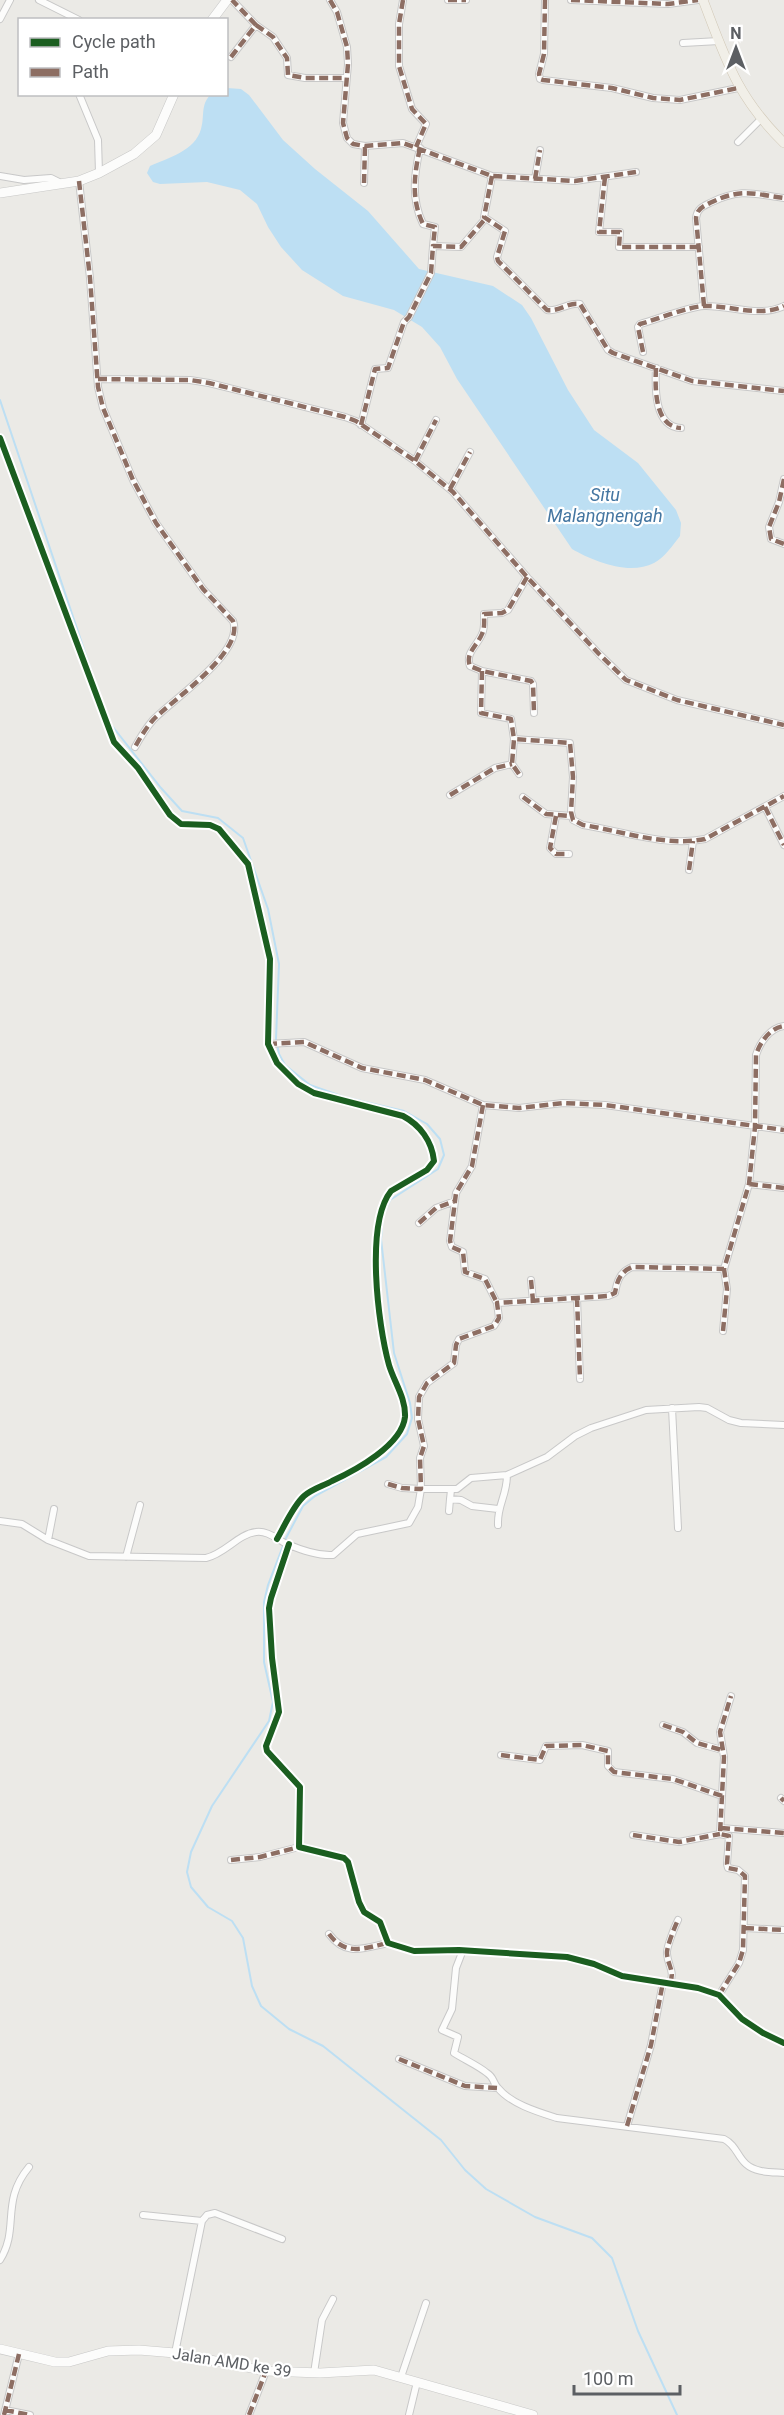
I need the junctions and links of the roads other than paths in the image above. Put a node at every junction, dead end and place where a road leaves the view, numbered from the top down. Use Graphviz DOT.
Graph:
graph roads {
  1 [pos="9,0"];
  2 [pos="39,0"];
  3 [pos="228,0"];
  4 [pos="232,0"];
  5 [pos="330,0"];
  6 [pos="403,0"];
  7 [pos="448,0"];
  8 [pos="464,0"];
  9 [pos="545,0"];
  10 [pos="571,0"];
  11 [pos="698,0"];
  12 [pos="703,0"];
  13 [pos="0,18"];
  14 [pos="75,18"];
  15 [pos="214,18"];
  16 [pos="256,25"];
  17 [pos="718,41"];
  18 [pos="683,43"];
  19 [pos="231,57"];
  20 [pos="346,78"];
  21 [pos="738,87"];
  22 [pos="80,96"];
  23 [pos="173,96"];
  24 [pos="760,120"];
  25 [pos="738,142"];
  26 [pos="784,143"];
  27 [pos="365,146"];
  28 [pos="418,148"];
  29 [pos="540,150"];
  30 [pos="636,172"];
  31 [pos="99,173"];
  32 [pos="0,176"];
  33 [pos="492,176"];
  34 [pos="605,177"];
  35 [pos="535,179"];
  36 [pos="79,181"];
  37 [pos="364,183"];
  38 [pos="65,185"];
  39 [pos="0,193"];
  40 [pos="784,198"];
  41 [pos="485,219"];
  42 [pos="434,246"];
  43 [pos="699,247"];
  44 [pos="704,306"];
  45 [pos="784,306"];
  46 [pos="642,351"];
  47 [pos="656,368"];
  48 [pos="98,379"];
  49 [pos="784,391"];
  50 [pos="436,420"];
  51 [pos="361,425"];
  52 [pos="681,428"];
  53 [pos="0,438"];
  54 [pos="470,452"];
  55 [pos="414,461"];
  56 [pos="784,479"];
  57 [pos="450,489"];
  58 [pos="784,544"];
  59 [pos="527,577"];
  60 [pos="482,671"];
  61 [pos="534,713"];
  62 [pos="784,725"];
  63 [pos="514,740"];
  64 [pos="135,747"];
  65 [pos="512,764"];
  66 [pos="519,774"];
  67 [pos="450,795"];
  68 [pos="784,796"];
  69 [pos="523,797"];
  70 [pos="765,807"];
  71 [pos="556,816"];
  72 [pos="571,816"];
  73 [pos="693,841"];
  74 [pos="784,845"];
  75 [pos="569,855"];
  76 [pos="689,870"];
  77 [pos="784,1026"];
  78 [pos="268,1044"];
  79 [pos="483,1105"];
  80 [pos="755,1128"];
  81 [pos="784,1130"];
  82 [pos="748,1184"];
  83 [pos="784,1188"];
  84 [pos="455,1201"];
  85 [pos="419,1223"];
  86 [pos="724,1269"];
  87 [pos="531,1280"];
  88 [pos="577,1298"];
  89 [pos="533,1301"];
  90 [pos="497,1303"];
  91 [pos="723,1331"];
  92 [pos="580,1379"];
  93 [pos="672,1408"];
  94 [pos="784,1425"];
  95 [pos="507,1475"];
  96 [pos="388,1484"];
  97 [pos="421,1489"];
  98 [pos="451,1490"];
  99 [pos="450,1499"];
  100 [pos="140,1505"];
  101 [pos="54,1509"];
  102 [pos="498,1509"];
  103 [pos="449,1511"];
  104 [pos="0,1521"];
  105 [pos="498,1525"];
  106 [pos="678,1527"];
  107 [pos="278,1539"];
  108 [pos="48,1540"];
  109 [pos="289,1544"];
  110 [pos="126,1557"];
  111 [pos="731,1696"];
  112 [pos="663,1725"];
  113 [pos="722,1750"];
  114 [pos="501,1755"];
  115 [pos="722,1796"];
  116 [pos="720,1831"];
  117 [pos="784,1833"];
  118 [pos="633,1835"];
  119 [pos="299,1846"];
  120 [pos="231,1860"];
  121 [pos="678,1920"];
  122 [pos="745,1928"];
  123 [pos="784,1930"];
  124 [pos="329,1934"];
  125 [pos="388,1943"];
  126 [pos="463,1950"];
  127 [pos="666,1983"];
  128 [pos="719,1995"];
  129 [pos="784,2043"];
  130 [pos="399,2059"];
  131 [pos="497,2088"];
  132 [pos="627,2126"];
  133 [pos="29,2167"];
  134 [pos="784,2173"];
  135 [pos="143,2215"];
  136 [pos="202,2221"];
  137 [pos="282,2239"];
  138 [pos="0,2258"];
  139 [pos="333,2299"];
  140 [pos="426,2303"];
  141 [pos="0,2349"];
  142 [pos="174,2353"];
  143 [pos="19,2354"];
  144 [pos="266,2371"];
  145 [pos="314,2373"];
  146 [pos="401,2377"];
  147 [pos="417,2382"];
  148 [pos="5,2413"];
  149 [pos="521,2414"];
  150 [pos="30,2415"];
  151 [pos="249,2415"];
  152 [pos="409,2415"];
  153 [pos="533,2415"];
  1 -- 13 [label="street"];
  2 -- 14 [label="street"];
  3 -- 15 [label="street"];
  4 -- 16 [label="street"];
  5 -- 20 [label="street"];
  6 -- 28 [label="street"];
  7 -- 8 [label="street"];
  9 -- 21 [label="street"];
  10 -- 11 [label="street"];
  12 -- 17 [label="main road"];
  16 -- 19 [label="street"];
  16 -- 20 [label="street"];
  17 -- 18 [label="street"];
  17 -- 21 [label="main road"];
  20 -- 27 [label="street"];
  21 -- 24 [label="main road"];
  22 -- 31 [label="street"];
  23 -- 31 [label="street"];
  24 -- 25 [label="street"];
  24 -- 26 [label="main road"];
  27 -- 28 [label="street"];
  27 -- 37 [label="street"];
  28 -- 33 [label="street"];
  28 -- 42 [label="street"];
  29 -- 35 [label="street"];
  30 -- 34 [label="street"];
  31 -- 36 [label="street"];
  32 -- 38 [label="street"];
  33 -- 35 [label="street"];
  33 -- 41 [label="street"];
  34 -- 35 [label="street"];
  34 -- 43 [label="street"];
  36 -- 38 [label="street"];
  36 -- 48 [label="street"];
  38 -- 39 [label="street"];
  40 -- 43 [label="street"];
  41 -- 42 [label="street"];
  41 -- 47 [label="street"];
  42 -- 51 [label="street"];
  43 -- 44 [label="street"];
  44 -- 45 [label="street"];
  44 -- 46 [label="street"];
  47 -- 49 [label="street"];
  47 -- 52 [label="street"];
  48 -- 51 [label="street"];
  48 -- 64 [label="street"];
  50 -- 55 [label="street"];
  51 -- 55 [label="street"];
  53 -- 78 [label="street"];
  54 -- 57 [label="street"];
  55 -- 57 [label="street"];
  56 -- 58 [label="street"];
  57 -- 59 [label="street"];
  59 -- 60 [label="street"];
  59 -- 62 [label="street"];
  60 -- 61 [label="street"];
  60 -- 63 [label="street"];
  63 -- 65 [label="street"];
  63 -- 72 [label="street"];
  65 -- 66 [label="street"];
  65 -- 67 [label="street"];
  68 -- 70 [label="street"];
  69 -- 71 [label="street"];
  70 -- 73 [label="street"];
  70 -- 74 [label="street"];
  71 -- 72 [label="street"];
  71 -- 75 [label="street"];
  72 -- 73 [label="street"];
  73 -- 76 [label="street"];
  77 -- 80 [label="street"];
  78 -- 79 [label="street"];
  78 -- 107 [label="street"];
  79 -- 80 [label="street"];
  79 -- 84 [label="street"];
  80 -- 81 [label="street"];
  80 -- 82 [label="street"];
  82 -- 83 [label="street"];
  82 -- 86 [label="street"];
  84 -- 85 [label="street"];
  84 -- 90 [label="street"];
  86 -- 88 [label="street"];
  86 -- 91 [label="street"];
  87 -- 89 [label="street"];
  88 -- 89 [label="street"];
  88 -- 92 [label="street"];
  89 -- 90 [label="street"];
  90 -- 97 [label="street"];
  93 -- 94 [label="street"];
  93 -- 95 [label="street"];
  93 -- 106 [label="street"];
  95 -- 98 [label="street"];
  95 -- 102 [label="street"];
  96 -- 97 [label="street"];
  97 -- 98 [label="street"];
  97 -- 109 [label="street"];
  98 -- 99 [label="street"];
  99 -- 102 [label="street"];
  99 -- 103 [label="street"];
  100 -- 110 [label="street"];
  101 -- 108 [label="street"];
  102 -- 105 [label="street"];
  104 -- 108 [label="street"];
  107 -- 109 [label="street"];
  107 -- 110 [label="street"];
  108 -- 110 [label="street"];
  109 -- 119 [label="street"];
  111 -- 113 [label="street"];
  112 -- 113 [label="street"];
  113 -- 115 [label="street"];
  114 -- 115 [label="street"];
  115 -- 116 [label="street"];
  116 -- 117 [label="street"];
  116 -- 118 [label="street"];
  116 -- 122 [label="street"];
  119 -- 120 [label="street"];
  119 -- 125 [label="street"];
  121 -- 127 [label="street"];
  122 -- 123 [label="street"];
  122 -- 128 [label="street"];
  124 -- 125 [label="street"];
  125 -- 126 [label="street"];
  126 -- 127 [label="street"];
  126 -- 131 [label="street"];
  127 -- 128 [label="street"];
  127 -- 132 [label="street"];
  128 -- 129 [label="street"];
  130 -- 131 [label="street"];
  131 -- 132 [label="street"];
  132 -- 134 [label="street"];
  133 -- 138 [label="street"];
  135 -- 136 [label="street"];
  136 -- 137 [label="street"];
  136 -- 142 [label="street"];
  139 -- 145 [label="street"];
  140 -- 146 [label="street"];
  141 -- 143 [label="street, Jalan AMD ke 39"];
  142 -- 143 [label="street, Jalan AMD ke 39"];
  142 -- 144 [label="street, Jalan AMD ke 39"];
  143 -- 148 [label="street"];
  144 -- 145 [label="street, Jalan AMD ke 39"];
  144 -- 151 [label="street"];
  145 -- 146 [label="street, Jalan AMD ke 39"];
  146 -- 147 [label="street, Jalan AMD ke 39"];
  147 -- 149 [label="street, Jalan AMD ke 39"];
  147 -- 152 [label="street"];
  148 -- 150 [label="street"];
  149 -- 153 [label="street, Jalan AMD ke 39"];
}
